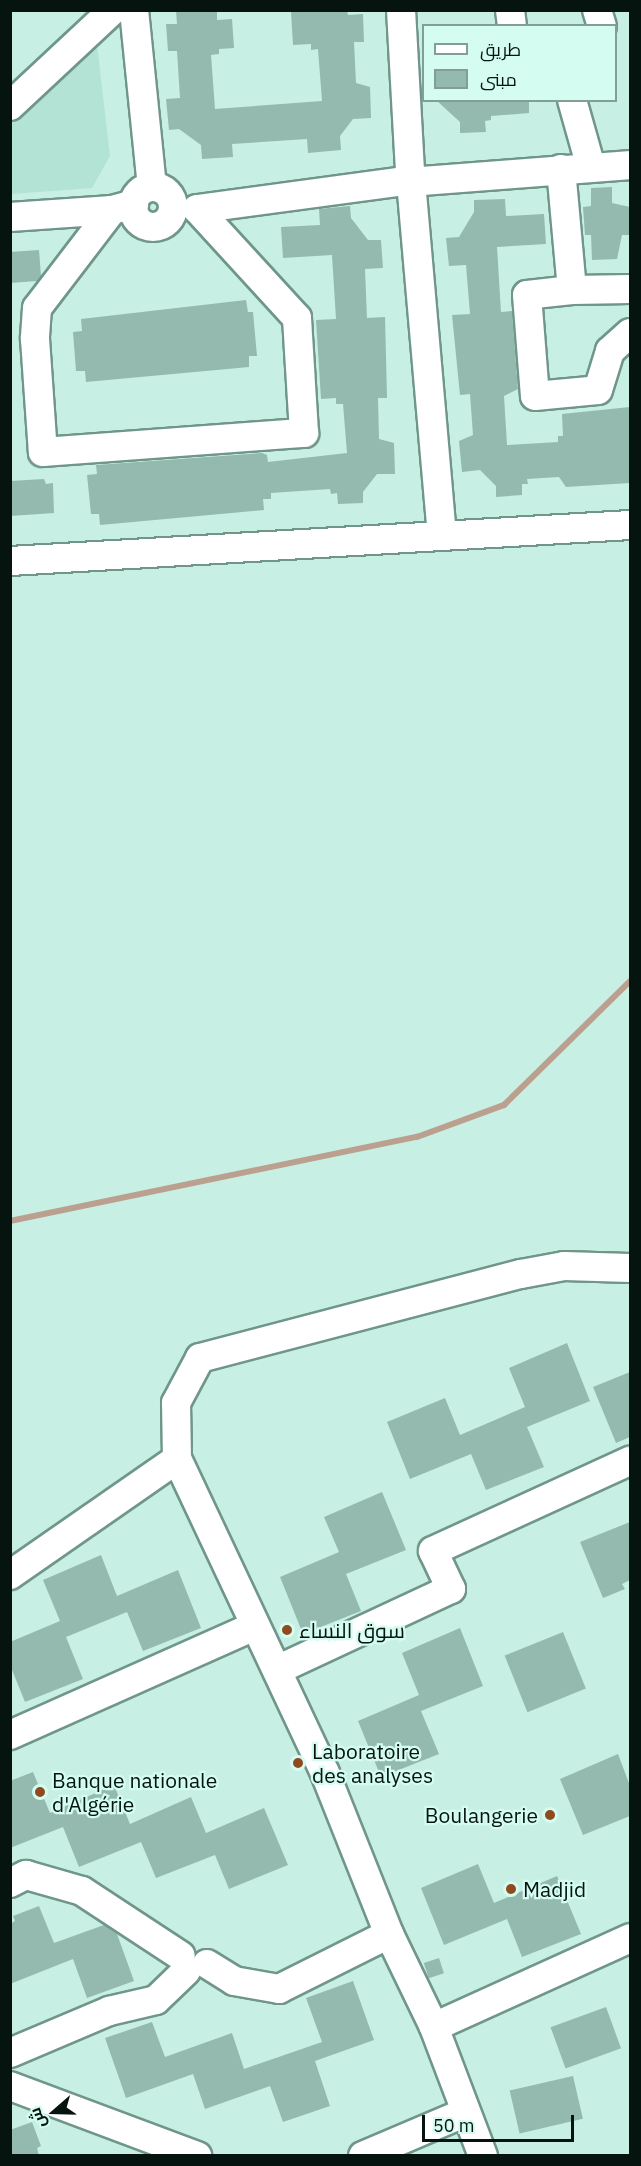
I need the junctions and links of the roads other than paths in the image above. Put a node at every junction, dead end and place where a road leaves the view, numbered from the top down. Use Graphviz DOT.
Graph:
graph roads {
  1 [pos="113,10"];
  2 [pos="134,10"];
  3 [pos="401,10"];
  4 [pos="573,102"];
  5 [pos="10,106"];
  6 [pos="630,165"];
  7 [pos="591,167"];
  8 [pos="561,169"];
  9 [pos="411,181"];
  10 [pos="133,200"];
  11 [pos="185,208"];
  12 [pos="10,217"];
  13 [pos="630,289"];
  14 [pos="572,290"];
  15 [pos="630,333"];
  16 [pos="630,525"];
  17 [pos="442,535"];
  18 [pos="10,561"];
  19 [pos="630,1268"];
  20 [pos="177,1459"];
  21 [pos="630,1461"];
  22 [pos="10,1575"];
  23 [pos="255,1626"];
  24 [pos="277,1670"];
  25 [pos="10,1735"];
  26 [pos="10,1883"];
  27 [pos="389,1934"];
  28 [pos="630,1938"];
  29 [pos="191,1964"];
  30 [pos="434,2027"];
  31 [pos="10,2053"];
  32 [pos="10,2086"];
  33 [pos="464,2113"];
  34 [pos="197,2156"];
  35 [pos="363,2156"];
  36 [pos="483,2156"];
  1 -- 5 [label="street"];
  2 -- 10 [label="street"];
  3 -- 9 [label="street"];
  4 -- 7 [label="street"];
  6 -- 7 [label="street"];
  7 -- 8 [label="street"];
  8 -- 9 [label="street"];
  8 -- 14 [label="street"];
  9 -- 11 [label="street"];
  9 -- 17 [label="street"];
  10 -- 11 [label="street"];
  10 -- 11 [label="street"];
  10 -- 12 [label="street"];
  13 -- 14 [label="street"];
  14 -- 15 [label="street"];
  16 -- 17 [label="street"];
  17 -- 18 [label="street"];
  19 -- 20 [label="street"];
  20 -- 22 [label="street"];
  20 -- 23 [label="street"];
  21 -- 24 [label="street"];
  23 -- 24 [label="street"];
  23 -- 25 [label="street"];
  24 -- 27 [label="street"];
  26 -- 29 [label="street"];
  27 -- 29 [label="street"];
  27 -- 30 [label="street"];
  28 -- 30 [label="street"];
  29 -- 31 [label="street"];
  30 -- 33 [label="street"];
  32 -- 34 [label="street"];
  33 -- 35 [label="street"];
  33 -- 36 [label="street"];
}
